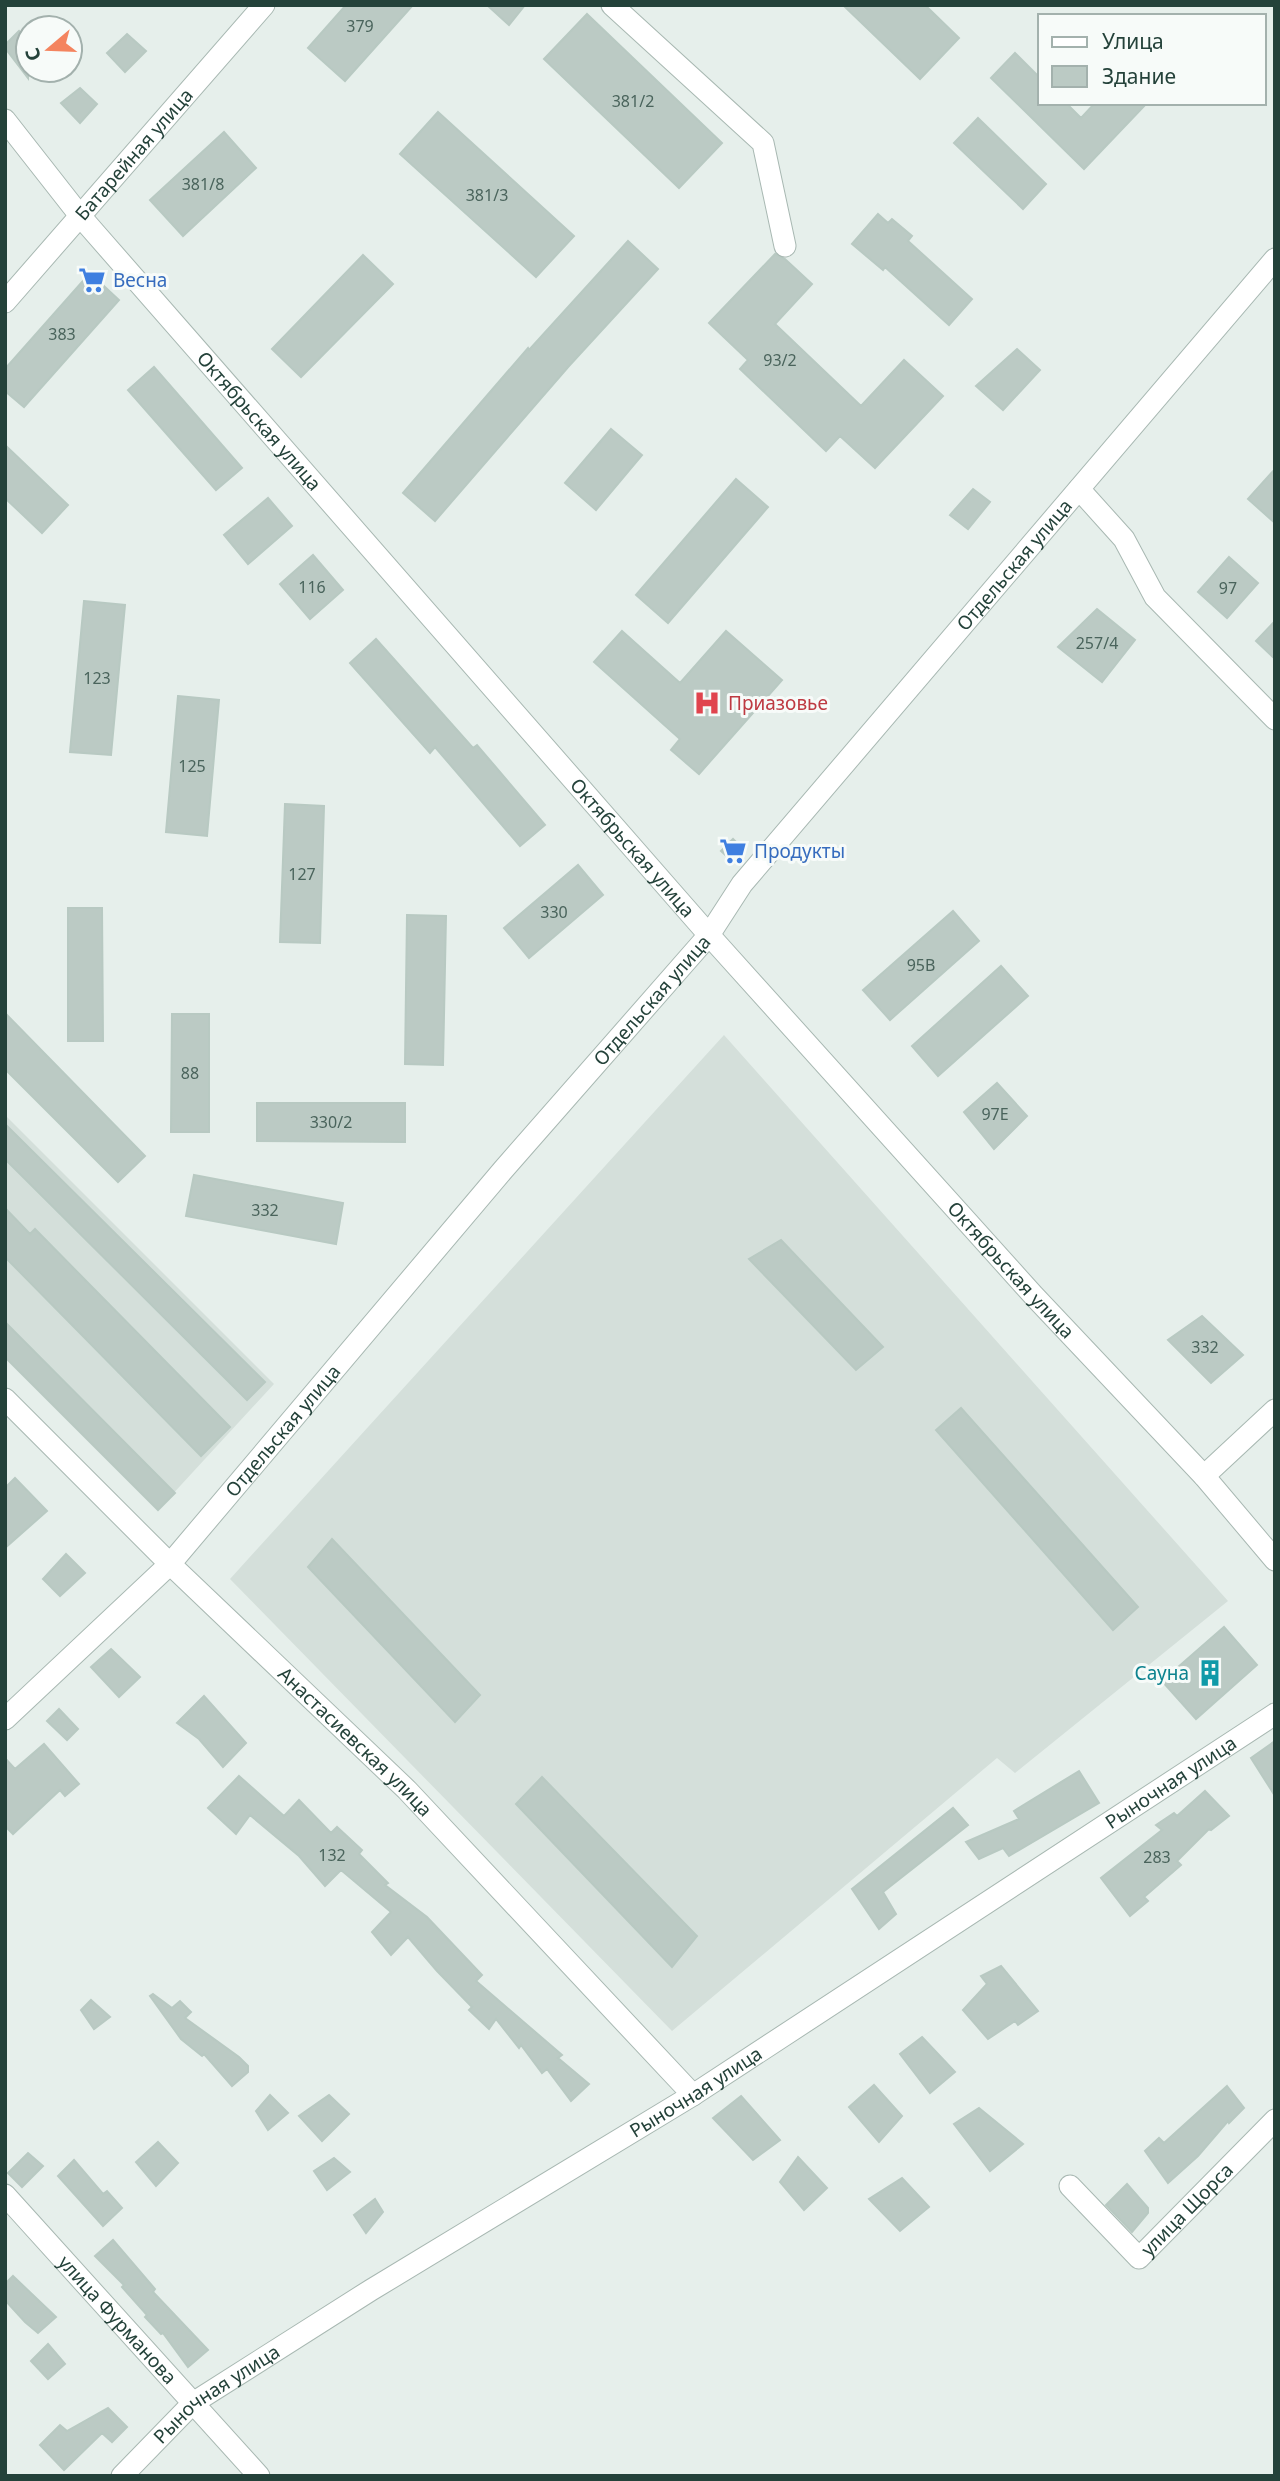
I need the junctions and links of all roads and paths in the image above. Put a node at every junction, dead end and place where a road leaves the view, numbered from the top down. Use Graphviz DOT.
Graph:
graph roads {
  1 [pos="264,5"];
  2 [pos="612,5"];
  3 [pos="5,120"];
  4 [pos="81,217"];
  5 [pos="785,246"];
  6 [pos="1275,259"];
  7 [pos="5,302"];
  8 [pos="1079,489"];
  9 [pos="1275,719"];
  10 [pos="709,935"];
  11 [pos="5,1399"];
  12 [pos="1275,1410"];
  13 [pos="1204,1476"];
  14 [pos="1275,1560"];
  15 [pos="170,1564"];
  16 [pos="1275,1714"];
  17 [pos="5,1719"];
  18 [pos="693,2095"];
  19 [pos="1275,2120"];
  20 [pos="1070,2186"];
  21 [pos="5,2195"];
  22 [pos="193,2403"];
  23 [pos="122,2476"];
  24 [pos="258,2476"];
  1 -- 4 [label="street, Батарейная улица"];
  2 -- 5 [label="street"];
  3 -- 4 [label="street, Октябрьская улица"];
  4 -- 7 [label="street, Батарейная улица"];
  4 -- 10 [label="street, Октябрьская улица"];
  6 -- 8 [label="street, Отдельская улица"];
  8 -- 9 [label="street"];
  8 -- 10 [label="street, Отдельская улица"];
  10 -- 13 [label="street, Октябрьская улица"];
  10 -- 15 [label="street, Отдельская улица"];
  11 -- 15 [label="street, Анастасиевская улица"];
  12 -- 13 [label="street"];
  13 -- 14 [label="street, Октябрьская улица"];
  15 -- 17 [label="street, Отдельская улица"];
  15 -- 18 [label="street, Анастасиевская улица"];
  16 -- 18 [label="street, Рыночная улица"];
  18 -- 22 [label="street, Рыночная улица"];
  19 -- 20 [label="street, улица Щорса"];
  21 -- 22 [label="street, улица Фурманова"];
  22 -- 23 [label="street, Рыночная улица"];
  22 -- 24 [label="street, улица Фурманова"];
}
